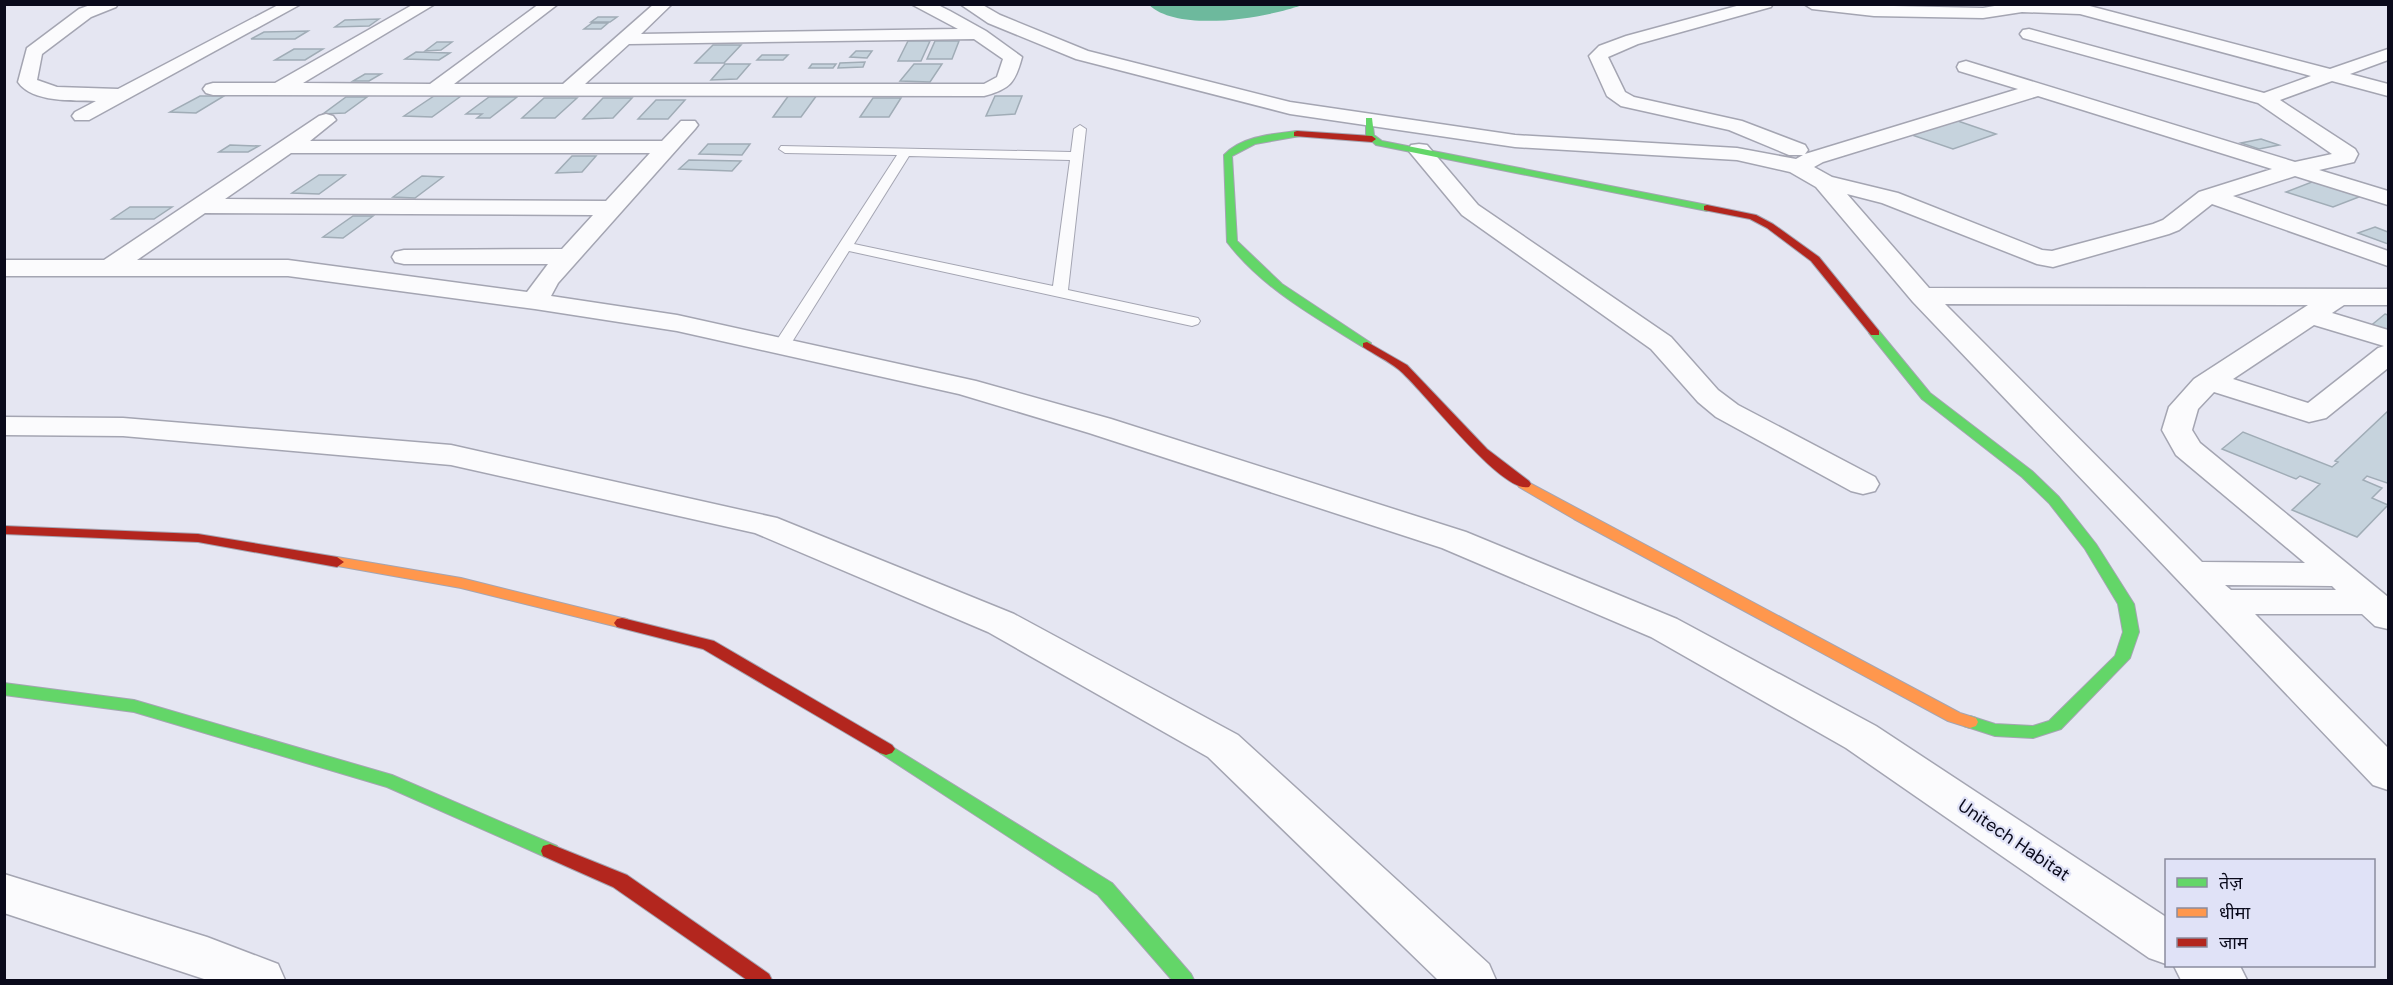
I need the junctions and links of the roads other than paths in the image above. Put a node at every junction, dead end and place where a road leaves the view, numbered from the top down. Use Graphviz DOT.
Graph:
graph roads {
  1 [pos="110,4"];
  2 [pos="293,4"];
  3 [pos="427,4"];
  4 [pos="550,4"];
  5 [pos="664,4"];
  6 [pos="920,4"];
  7 [pos="969,4"];
  8 [pos="1812,4"];
  9 [pos="1758,5"];
  10 [pos="978,34"];
  11 [pos="2029,34"];
  12 [pos="624,39"];
  13 [pos="2388,54"];
  14 [pos="1966,67"];
  15 [pos="2331,75"];
  16 [pos="435,88"];
  17 [pos="569,88"];
  18 [pos="213,89"];
  19 [pos="280,89"];
  20 [pos="2040,89"];
  21 [pos="2388,90"];
  22 [pos="122,95"];
  23 [pos="2265,99"];
  24 [pos="82,116"];
  25 [pos="326,120"];
  26 [pos="688,125"];
  27 [pos="1080,129"];
  28 [pos="1371,129"];
  29 [pos="288,147"];
  30 [pos="668,147"];
  31 [pos="785,149"];
  32 [pos="1419,150"];
  33 [pos="906,151"];
  34 [pos="1077,156"];
  35 [pos="2298,168"];
  36 [pos="1812,169"];
  37 [pos="2211,196"];
  38 [pos="2388,198"];
  39 [pos="201,206"];
  40 [pos="613,208"];
  41 [pos="845,246"];
  42 [pos="569,256"];
  43 [pos="404,257"];
  44 [pos="2388,259"];
  45 [pos="4,268"];
  46 [pos="108,269"];
  47 [pos="1060,293"];
  48 [pos="1922,296"];
  49 [pos="2338,297"];
  50 [pos="2388,297"];
  51 [pos="535,301"];
  52 [pos="2311,315"];
  53 [pos="1192,321"];
  54 [pos="2388,339"];
  55 [pos="781,346"];
  56 [pos="2388,354"];
  57 [pos="2210,381"];
  58 [pos="4,426"];
  59 [pos="1863,484"];
  60 [pos="4,530"];
  61 [pos="2193,573"];
  62 [pos="2341,575"];
  63 [pos="2220,602"];
  64 [pos="2380,610"];
  65 [pos="4,689"];
  66 [pos="2388,774"];
  67 [pos="4,893"];
  68 [pos="2165,942"];
  69 [pos="2201,967"];
  70 [pos="260,981"];
  71 [pos="762,981"];
  72 [pos="1184,981"];
  73 [pos="1471,981"];
  74 [pos="2222,981"];
  1 -- 22 [label="street"];
  2 -- 22 [label="street"];
  3 -- 19 [label="street"];
  4 -- 16 [label="street"];
  5 -- 12 [label="street"];
  6 -- 10 [label="street"];
  7 -- 28 [label="street"];
  8 -- 15 [label="street"];
  9 -- 36 [label="street"];
  10 -- 12 [label="street"];
  10 -- 17 [label="street"];
  11 -- 23 [label="street"];
  12 -- 17 [label="street"];
  13 -- 15 [label="street"];
  14 -- 20 [label="street"];
  15 -- 21 [label="street"];
  15 -- 23 [label="street"];
  16 -- 17 [label="street"];
  16 -- 19 [label="street"];
  18 -- 19 [label="street"];
  20 -- 35 [label="street"];
  20 -- 36 [label="street"];
  22 -- 24 [label="street"];
  23 -- 35 [label="street"];
  25 -- 29 [label="street"];
  26 -- 30 [label="street"];
  27 -- 34 [label="lane"];
  28 -- 32 [label="street"];
  28 -- 32 [label="street"];
  28 -- 36 [label="street"];
  29 -- 30 [label="street"];
  29 -- 39 [label="street"];
  30 -- 40 [label="street"];
  31 -- 33 [label="lane"];
  32 -- 59 [label="street"];
  33 -- 34 [label="lane"];
  33 -- 41 [label="lane"];
  34 -- 47 [label="lane"];
  35 -- 37 [label="street"];
  35 -- 38 [label="street"];
  36 -- 37 [label="street"];
  36 -- 48 [label="street"];
  37 -- 44 [label="street"];
  39 -- 40 [label="street"];
  39 -- 46 [label="street"];
  40 -- 42 [label="street"];
  41 -- 47 [label="lane"];
  41 -- 55 [label="lane"];
  42 -- 43 [label="street"];
  42 -- 51 [label="street"];
  45 -- 46 [label="street, Unitech Habitat"];
  46 -- 51 [label="street, Unitech Habitat"];
  47 -- 53 [label="lane"];
  48 -- 49 [label="street"];
  48 -- 61 [label="street"];
  49 -- 50 [label="street"];
  49 -- 52 [label="street"];
  51 -- 55 [label="street, Unitech Habitat"];
  52 -- 54 [label="street"];
  52 -- 57 [label="street"];
  55 -- 68 [label="street, Unitech Habitat"];
  56 -- 57 [label="street"];
  57 -- 62 [label="street"];
  58 -- 73 [label="street"];
  60 -- 72 [label="street"];
  61 -- 62 [label="street"];
  61 -- 63 [label="street"];
  62 -- 64 [label="street"];
  63 -- 64 [label="street"];
  63 -- 66 [label="street"];
  65 -- 71 [label="street"];
  67 -- 70 [label="street"];
  69 -- 74 [label="street"];
}
